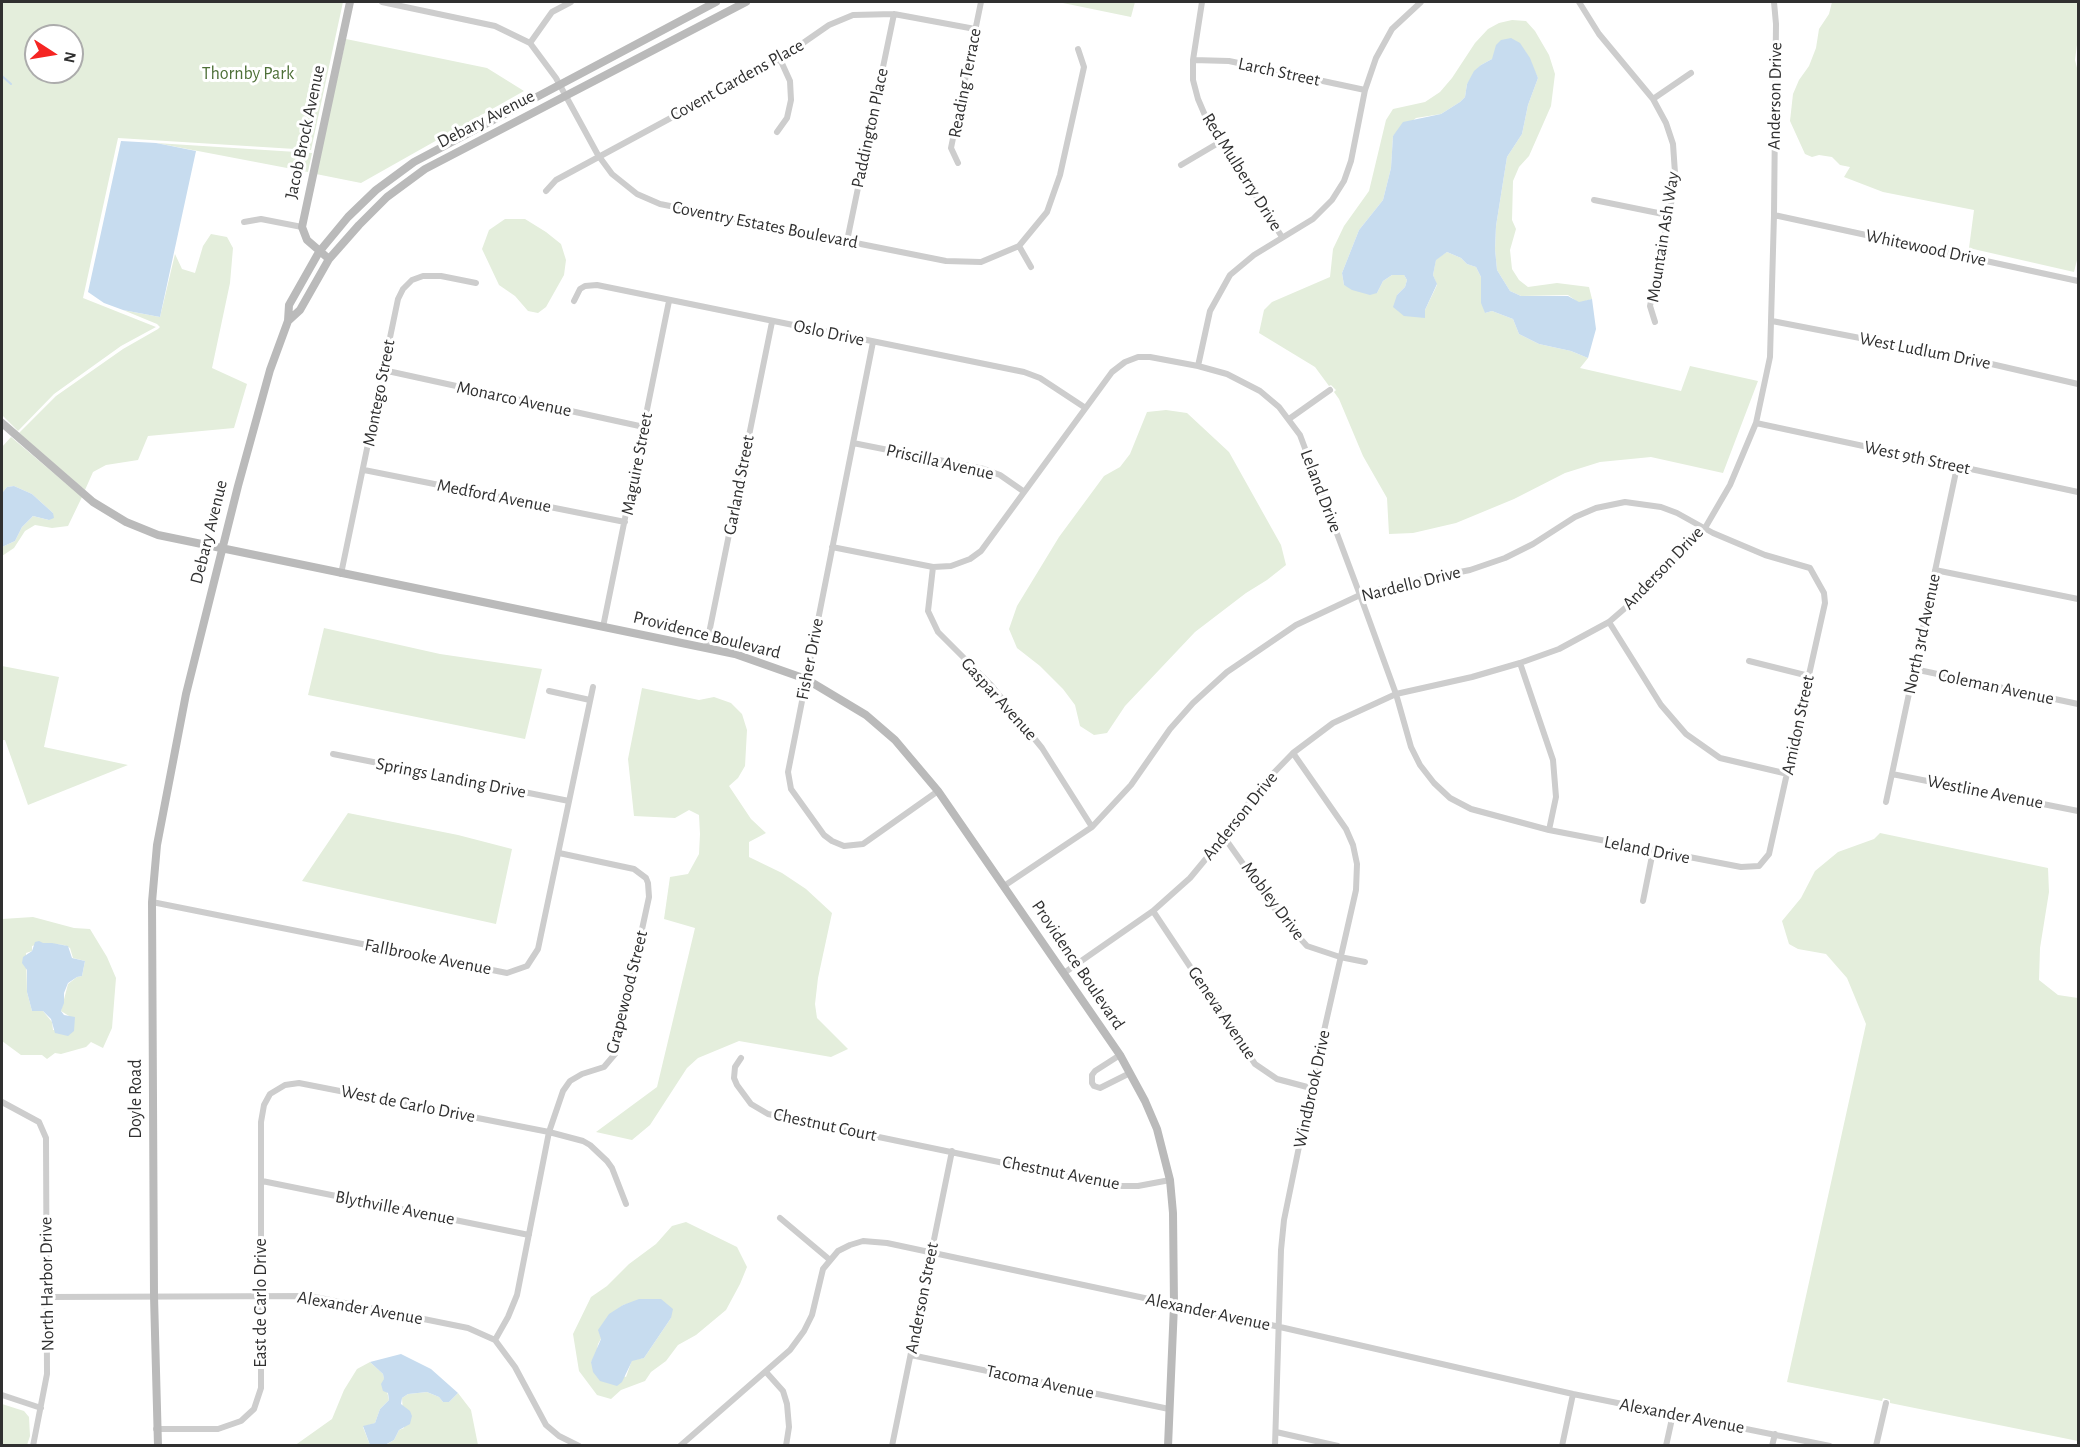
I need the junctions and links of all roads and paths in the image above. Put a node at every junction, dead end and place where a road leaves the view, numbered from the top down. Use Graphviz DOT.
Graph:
graph roads {
  1 [pos="350,2"];
  2 [pos="381,2"];
  3 [pos="571,2"];
  4 [pos="716,2"];
  5 [pos="746,2"];
  6 [pos="981,2"];
  7 [pos="1202,2"];
  8 [pos="1421,2"];
  9 [pos="1579,2"];
  10 [pos="1774,2"];
  11 [pos="894,15"];
  12 [pos="975,29"];
  13 [pos="530,44"];
  14 [pos="1078,49"];
  15 [pos="780,59"];
  16 [pos="1192,60"];
  17 [pos="1691,73"];
  18 [pos="559,85"];
  19 [pos="1365,90"];
  20 [pos="566,97"];
  21 [pos="1653,99"];
  22 [pos="777,132"];
  23 [pos="1220,142"];
  24 [pos="598,156"];
  25 [pos="958,163"];
  26 [pos="1181,165"];
  27 [pos="546,191"];
  28 [pos="1594,200"];
  29 [pos="1668,215"];
  30 [pos="1774,215"];
  31 [pos="244,222"];
  32 [pos="302,227"];
  33 [pos="1282,237"];
  34 [pos="847,241"];
  35 [pos="1019,246"];
  36 [pos="318,252"];
  37 [pos="329,260"];
  38 [pos="1031,267"];
  39 [pos="2079,281"];
  40 [pos="476,283"];
  41 [pos="574,301"];
  42 [pos="669,301"];
  43 [pos="288,321"];
  44 [pos="1772,321"];
  45 [pos="772,322"];
  46 [pos="1655,322"];
  47 [pos="873,342"];
  48 [pos="1198,366"];
  49 [pos="383,370"];
  50 [pos="2079,384"];
  51 [pos="1330,390"];
  52 [pos="1084,407"];
  53 [pos="1288,419"];
  54 [pos="1756,423"];
  55 [pos="644,427"];
  56 [pos="3,428"];
  57 [pos="853,443"];
  58 [pos="1957,467"];
  59 [pos="364,470"];
  60 [pos="1023,490"];
  61 [pos="2079,492"];
  62 [pos="625,522"];
  63 [pos="1705,528"];
  64 [pos="832,547"];
  65 [pos="222,548"];
  66 [pos="933,567"];
  67 [pos="1935,570"];
  68 [pos="341,574"];
  69 [pos="1819,582"];
  70 [pos="1360,595"];
  71 [pos="2079,598"];
  72 [pos="1609,622"];
  73 [pos="603,627"];
  74 [pos="706,648"];
  75 [pos="1749,661"];
  76 [pos="1520,663"];
  77 [pos="1914,669"];
  78 [pos="1809,676"];
  79 [pos="806,679"];
  80 [pos="592,687"];
  81 [pos="549,691"];
  82 [pos="1396,694"];
  83 [pos="590,700"];
  84 [pos="2079,704"];
  85 [pos="1293,753"];
  86 [pos="174,754"];
  87 [pos="333,754"];
  88 [pos="1788,774"];
  89 [pos="1892,774"];
  90 [pos="938,790"];
  91 [pos="569,801"];
  92 [pos="1886,802"];
  93 [pos="2079,811"];
  94 [pos="1092,827"];
  95 [pos="1549,830"];
  96 [pos="1224,837"];
  97 [pos="1653,851"];
  98 [pos="559,853"];
  99 [pos="1759,866"];
  100 [pos="1004,886"];
  101 [pos="1643,901"];
  102 [pos="152,902"];
  103 [pos="1153,911"];
  104 [pos="1340,957"];
  105 [pos="1365,962"];
  106 [pos="1064,973"];
  107 [pos="1119,1055"];
  108 [pos="741,1058"];
  109 [pos="1130,1073"];
  110 [pos="1311,1088"];
  111 [pos="270,1094"];
  112 [pos="2,1102"];
  113 [pos="549,1132"];
  114 [pos="952,1151"];
  115 [pos="1170,1180"];
  116 [pos="262,1181"];
  117 [pos="626,1204"];
  118 [pos="780,1218"];
  119 [pos="529,1235"];
  120 [pos="931,1253"];
  121 [pos="830,1260"];
  122 [pos="261,1295"];
  123 [pos="154,1296"];
  124 [pos="47,1297"];
  125 [pos="1174,1305"];
  126 [pos="1280,1328"];
  127 [pos="495,1340"];
  128 [pos="911,1355"];
  129 [pos="766,1372"];
  130 [pos="1573,1394"];
  131 [pos="2,1395"];
  132 [pos="1886,1403"];
  133 [pos="41,1408"];
  134 [pos="1169,1409"];
  135 [pos="1672,1414"];
  136 [pos="156,1429"];
  137 [pos="1276,1432"];
  138 [pos="1775,1434"];
  139 [pos="576,1445"];
  140 [pos="33,1446"];
  141 [pos="158,1446"];
  142 [pos="680,1446"];
  143 [pos="786,1446"];
  144 [pos="892,1446"];
  145 [pos="1168,1446"];
  146 [pos="1275,1446"];
  147 [pos="1338,1446"];
  148 [pos="1562,1446"];
  149 [pos="1666,1446"];
  150 [pos="1772,1446"];
  151 [pos="1830,1446"];
  152 [pos="1876,1446"];
  1 -- 32 [label="main road, Jacob Brock Avenue"];
  2 -- 13 [label="street, Coventry Estates Boulevard"];
  3 -- 13 [label="street"];
  4 -- 18 [label="main road, Debary Avenue"];
  5 -- 20 [label="main road, Debary Avenue"];
  6 -- 12 [label="street, Reading Terrace"];
  7 -- 16 [label="street, Red Mulberry Drive"];
  8 -- 19 [label="street"];
  9 -- 21 [label="street, Mountain Ash Way"];
  10 -- 30 [label="street, Anderson Drive"];
  11 -- 12 [label="street, Covent Gardens Place"];
  11 -- 15 [label="street, Covent Gardens Place"];
  11 -- 34 [label="street, Paddington Place"];
  12 -- 25 [label="street, Reading Terrace"];
  13 -- 18 [label="street, Coventry Estates Boulevard"];
  14 -- 35 [label="street, Coventry Estates Boulevard"];
  15 -- 22 [label="street"];
  15 -- 24 [label="street, Covent Gardens Place"];
  16 -- 19 [label="street, Larch Street"];
  16 -- 23 [label="street, Red Mulberry Drive"];
  17 -- 21 [label="street"];
  18 -- 20 [label="street, Coventry Estates Boulevard"];
  18 -- 36 [label="main road, Debary Avenue"];
  19 -- 33 [label="street"];
  20 -- 24 [label="street, Coventry Estates Boulevard"];
  20 -- 37 [label="main road, Debary Avenue"];
  21 -- 29 [label="street, Mountain Ash Way"];
  23 -- 26 [label="street"];
  23 -- 33 [label="street, Red Mulberry Drive"];
  24 -- 27 [label="street, Covent Gardens Place"];
  24 -- 34 [label="street, Coventry Estates Boulevard"];
  28 -- 29 [label="street"];
  29 -- 46 [label="street, Mountain Ash Way"];
  30 -- 39 [label="street, Whitewood Drive"];
  30 -- 44 [label="street, Anderson Drive"];
  31 -- 32 [label="street"];
  32 -- 36 [label="main road, Jacob Brock Avenue"];
  33 -- 48 [label="street"];
  34 -- 35 [label="street, Coventry Estates Boulevard"];
  35 -- 38 [label="street"];
  36 -- 37 [label="main road, Jacob Brock Avenue"];
  36 -- 43 [label="main road, Debary Avenue"];
  37 -- 43 [label="main road, Debary Avenue"];
  40 -- 49 [label="street, Montego Street"];
  41 -- 42 [label="street, Oslo Drive"];
  42 -- 45 [label="street, Oslo Drive"];
  42 -- 55 [label="street, Maguire Street"];
  43 -- 65 [label="main road, Debary Avenue"];
  44 -- 50 [label="street, West Ludlum Drive"];
  44 -- 54 [label="street, Anderson Drive"];
  45 -- 47 [label="street, Oslo Drive"];
  45 -- 74 [label="street, Garland Street"];
  47 -- 52 [label="street, Oslo Drive"];
  47 -- 57 [label="street, Fisher Drive"];
  48 -- 52 [label="street, Leland Drive"];
  48 -- 53 [label="street, Leland Drive"];
  49 -- 55 [label="street, Monarco Avenue"];
  49 -- 59 [label="street, Montego Street"];
  51 -- 53 [label="street"];
  52 -- 60 [label="street, Leland Drive"];
  53 -- 70 [label="street, Leland Drive"];
  54 -- 58 [label="street, West 9th Street"];
  54 -- 63 [label="street, Anderson Drive"];
  55 -- 62 [label="street, Maguire Street"];
  56 -- 65 [label="main road, Providence Boulevard"];
  57 -- 60 [label="street, Priscilla Avenue"];
  57 -- 64 [label="street, Fisher Drive"];
  58 -- 61 [label="street, West 9th Street"];
  58 -- 67 [label="street, North 3rd Avenue"];
  59 -- 62 [label="street, Medford Avenue"];
  59 -- 68 [label="street, Montego Street"];
  60 -- 66 [label="street, Leland Drive"];
  62 -- 73 [label="street, Maguire Street"];
  63 -- 69 [label="street, Nardello Drive"];
  63 -- 70 [label="street, Nardello Drive"];
  63 -- 72 [label="street, Anderson Drive"];
  64 -- 66 [label="street, Leland Drive"];
  64 -- 79 [label="street, Fisher Drive"];
  65 -- 68 [label="main road, Providence Boulevard"];
  65 -- 86 [label="main road, Debary Avenue"];
  66 -- 94 [label="street, Gaspar Avenue"];
  67 -- 71 [label="street"];
  67 -- 77 [label="street, North 3rd Avenue"];
  68 -- 73 [label="main road, Providence Boulevard"];
  69 -- 78 [label="street, Amidon Street"];
  70 -- 82 [label="street, Leland Drive"];
  70 -- 94 [label="street, Nardello Drive"];
  72 -- 76 [label="street, Anderson Drive"];
  72 -- 88 [label="street"];
  73 -- 74 [label="main road, Providence Boulevard"];
  74 -- 79 [label="main road, Providence Boulevard"];
  75 -- 78 [label="street"];
  76 -- 82 [label="street, Anderson Drive"];
  76 -- 95 [label="street"];
  77 -- 84 [label="street, Coleman Avenue"];
  77 -- 89 [label="street, North 3rd Avenue"];
  78 -- 88 [label="street, Amidon Street"];
  79 -- 90 [label="main road, Providence Boulevard"];
  79 -- 90 [label="street, Fisher Drive"];
  80 -- 83 [label="street, Fallbrooke Avenue"];
  81 -- 83 [label="street"];
  82 -- 85 [label="street, Anderson Drive"];
  82 -- 95 [label="street, Leland Drive"];
  83 -- 91 [label="street, Fallbrooke Avenue"];
  85 -- 96 [label="street, Anderson Drive"];
  85 -- 104 [label="street, Windbrook Drive"];
  86 -- 102 [label="main road, Doyle Road"];
  87 -- 91 [label="street, Springs Landing Drive"];
  88 -- 99 [label="street, Amidon Street"];
  89 -- 92 [label="street, North 3rd Avenue"];
  89 -- 93 [label="street, Westline Avenue"];
  90 -- 100 [label="main road, Providence Boulevard"];
  91 -- 98 [label="street, Fallbrooke Avenue"];
  94 -- 100 [label="street, Nardello Drive"];
  95 -- 97 [label="street, Leland Drive"];
  96 -- 103 [label="street, Anderson Drive"];
  96 -- 104 [label="street, Mobley Drive"];
  97 -- 99 [label="street, Leland Drive"];
  97 -- 101 [label="street"];
  98 -- 102 [label="street, Fallbrooke Avenue"];
  98 -- 113 [label="street, Grapewood Street"];
  100 -- 106 [label="main road, Providence Boulevard"];
  102 -- 123 [label="main road, Doyle Road"];
  103 -- 106 [label="street, Anderson Drive"];
  103 -- 110 [label="street, Geneva Avenue"];
  104 -- 105 [label="street, Mobley Drive"];
  104 -- 110 [label="street, Windbrook Drive"];
  106 -- 107 [label="main road, Providence Boulevard"];
  107 -- 109 [label="main road, Providence Boulevard"];
  107 -- 109 [label="street"];
  108 -- 114 [label="street, Chestnut Court"];
  109 -- 115 [label="main road, Providence Boulevard"];
  110 -- 126 [label="street, Windbrook Drive"];
  111 -- 113 [label="street, West de Carlo Drive"];
  111 -- 116 [label="street, East de Carlo Drive"];
  112 -- 124 [label="street, North Harbor Drive"];
  113 -- 117 [label="street, West de Carlo Drive"];
  113 -- 119 [label="street, Grapewood Street"];
  114 -- 115 [label="street, Chestnut Avenue"];
  114 -- 120 [label="street, Anderson Street"];
  115 -- 125 [label="main road, Providence Boulevard"];
  116 -- 119 [label="street, Blythville Avenue"];
  116 -- 122 [label="street, East de Carlo Drive"];
  118 -- 121 [label="street"];
  119 -- 127 [label="street, Grapewood Street"];
  120 -- 121 [label="street, Alexander Avenue"];
  120 -- 125 [label="street, Alexander Avenue"];
  120 -- 128 [label="street, Anderson Street"];
  121 -- 129 [label="street"];
  122 -- 123 [label="street, Alexander Avenue"];
  122 -- 127 [label="street, Alexander Avenue"];
  122 -- 136 [label="street, East de Carlo Drive"];
  123 -- 124 [label="street, Alexander Avenue"];
  123 -- 136 [label="main road, Doyle Road"];
  124 -- 133 [label="street, North Harbor Drive"];
  125 -- 126 [label="street, Alexander Avenue"];
  125 -- 134 [label="main road, Providence Boulevard"];
  126 -- 130 [label="street, Alexander Avenue"];
  126 -- 137 [label="street, Windbrook Drive"];
  127 -- 139 [label="street"];
  128 -- 134 [label="street, Tacoma Avenue"];
  128 -- 144 [label="street, Anderson Street"];
  129 -- 142 [label="street"];
  129 -- 143 [label="street"];
  130 -- 135 [label="street, Alexander Avenue"];
  130 -- 148 [label="street"];
  131 -- 133 [label="street"];
  132 -- 152 [label="street"];
  133 -- 140 [label="street, North Harbor Drive"];
  134 -- 145 [label="main road, Providence Boulevard"];
  135 -- 138 [label="street, Alexander Avenue"];
  135 -- 149 [label="street"];
  136 -- 141 [label="main road, Doyle Road"];
  137 -- 146 [label="street, Windbrook Drive"];
  137 -- 147 [label="street"];
  138 -- 150 [label="street"];
  138 -- 151 [label="street, Alexander Avenue"];
}
